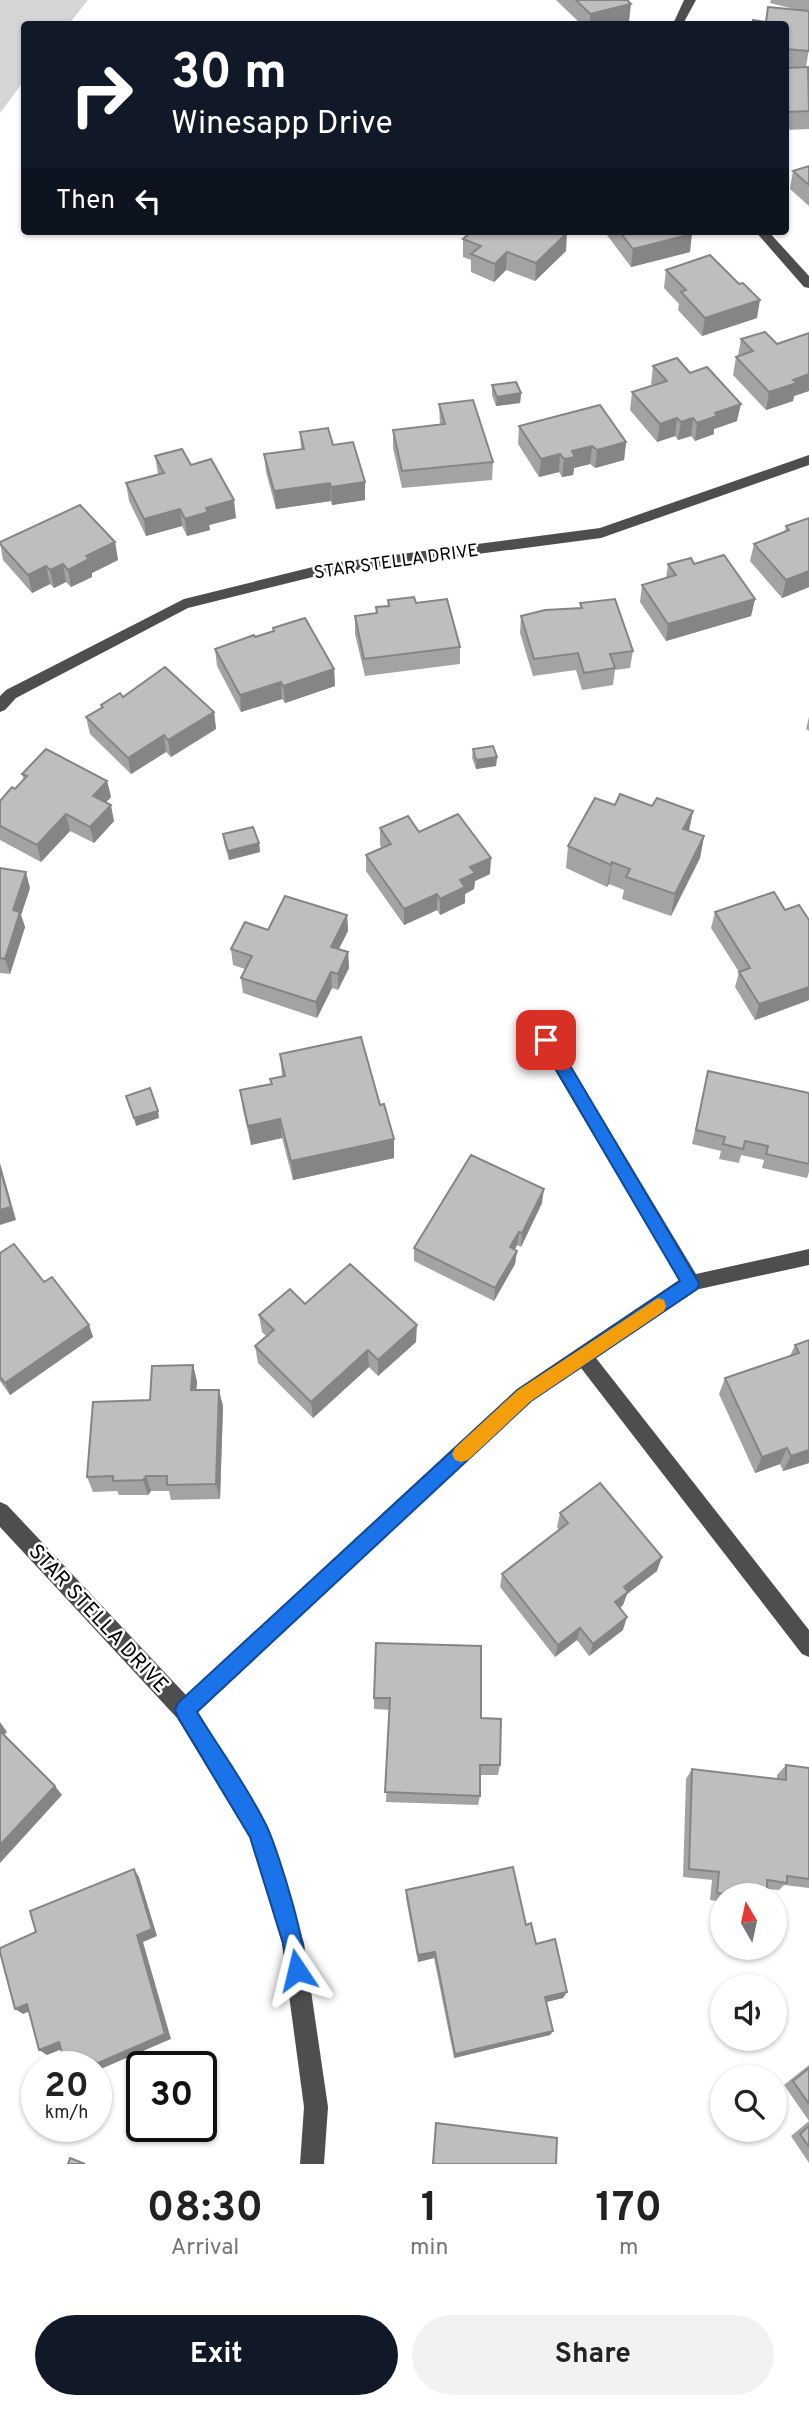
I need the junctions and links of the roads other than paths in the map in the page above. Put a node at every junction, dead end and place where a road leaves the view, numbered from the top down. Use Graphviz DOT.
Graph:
graph roads {
  1 [pos="690,0"];
  2 [pos="680,21"];
  3 [pos="765,235"];
  4 [pos="807,280"];
  5 [pos="809,460"];
  6 [pos="0,706"];
  7 [pos="546,1040"];
  8 [pos="809,1257"];
  9 [pos="691,1283"];
  10 [pos="583,1356"];
  11 [pos="0,1512"];
  12 [pos="809,1647"];
  13 [pos="185,1710"];
  14 [pos="312,2164"];
  1 -- 2 [label="street"];
  3 -- 4 [label="street"];
  5 -- 6 [label="street, STAR STELLA DRIVE"];
  7 -- 9 [label="street"];
  8 -- 9 [label="street"];
  9 -- 10 [label="street"];
  10 -- 12 [label="street"];
  10 -- 13 [label="street"];
  11 -- 13 [label="street, STAR STELLA DRIVE"];
  13 -- 14 [label="street, STAR STELLA DRIVE"];
}
